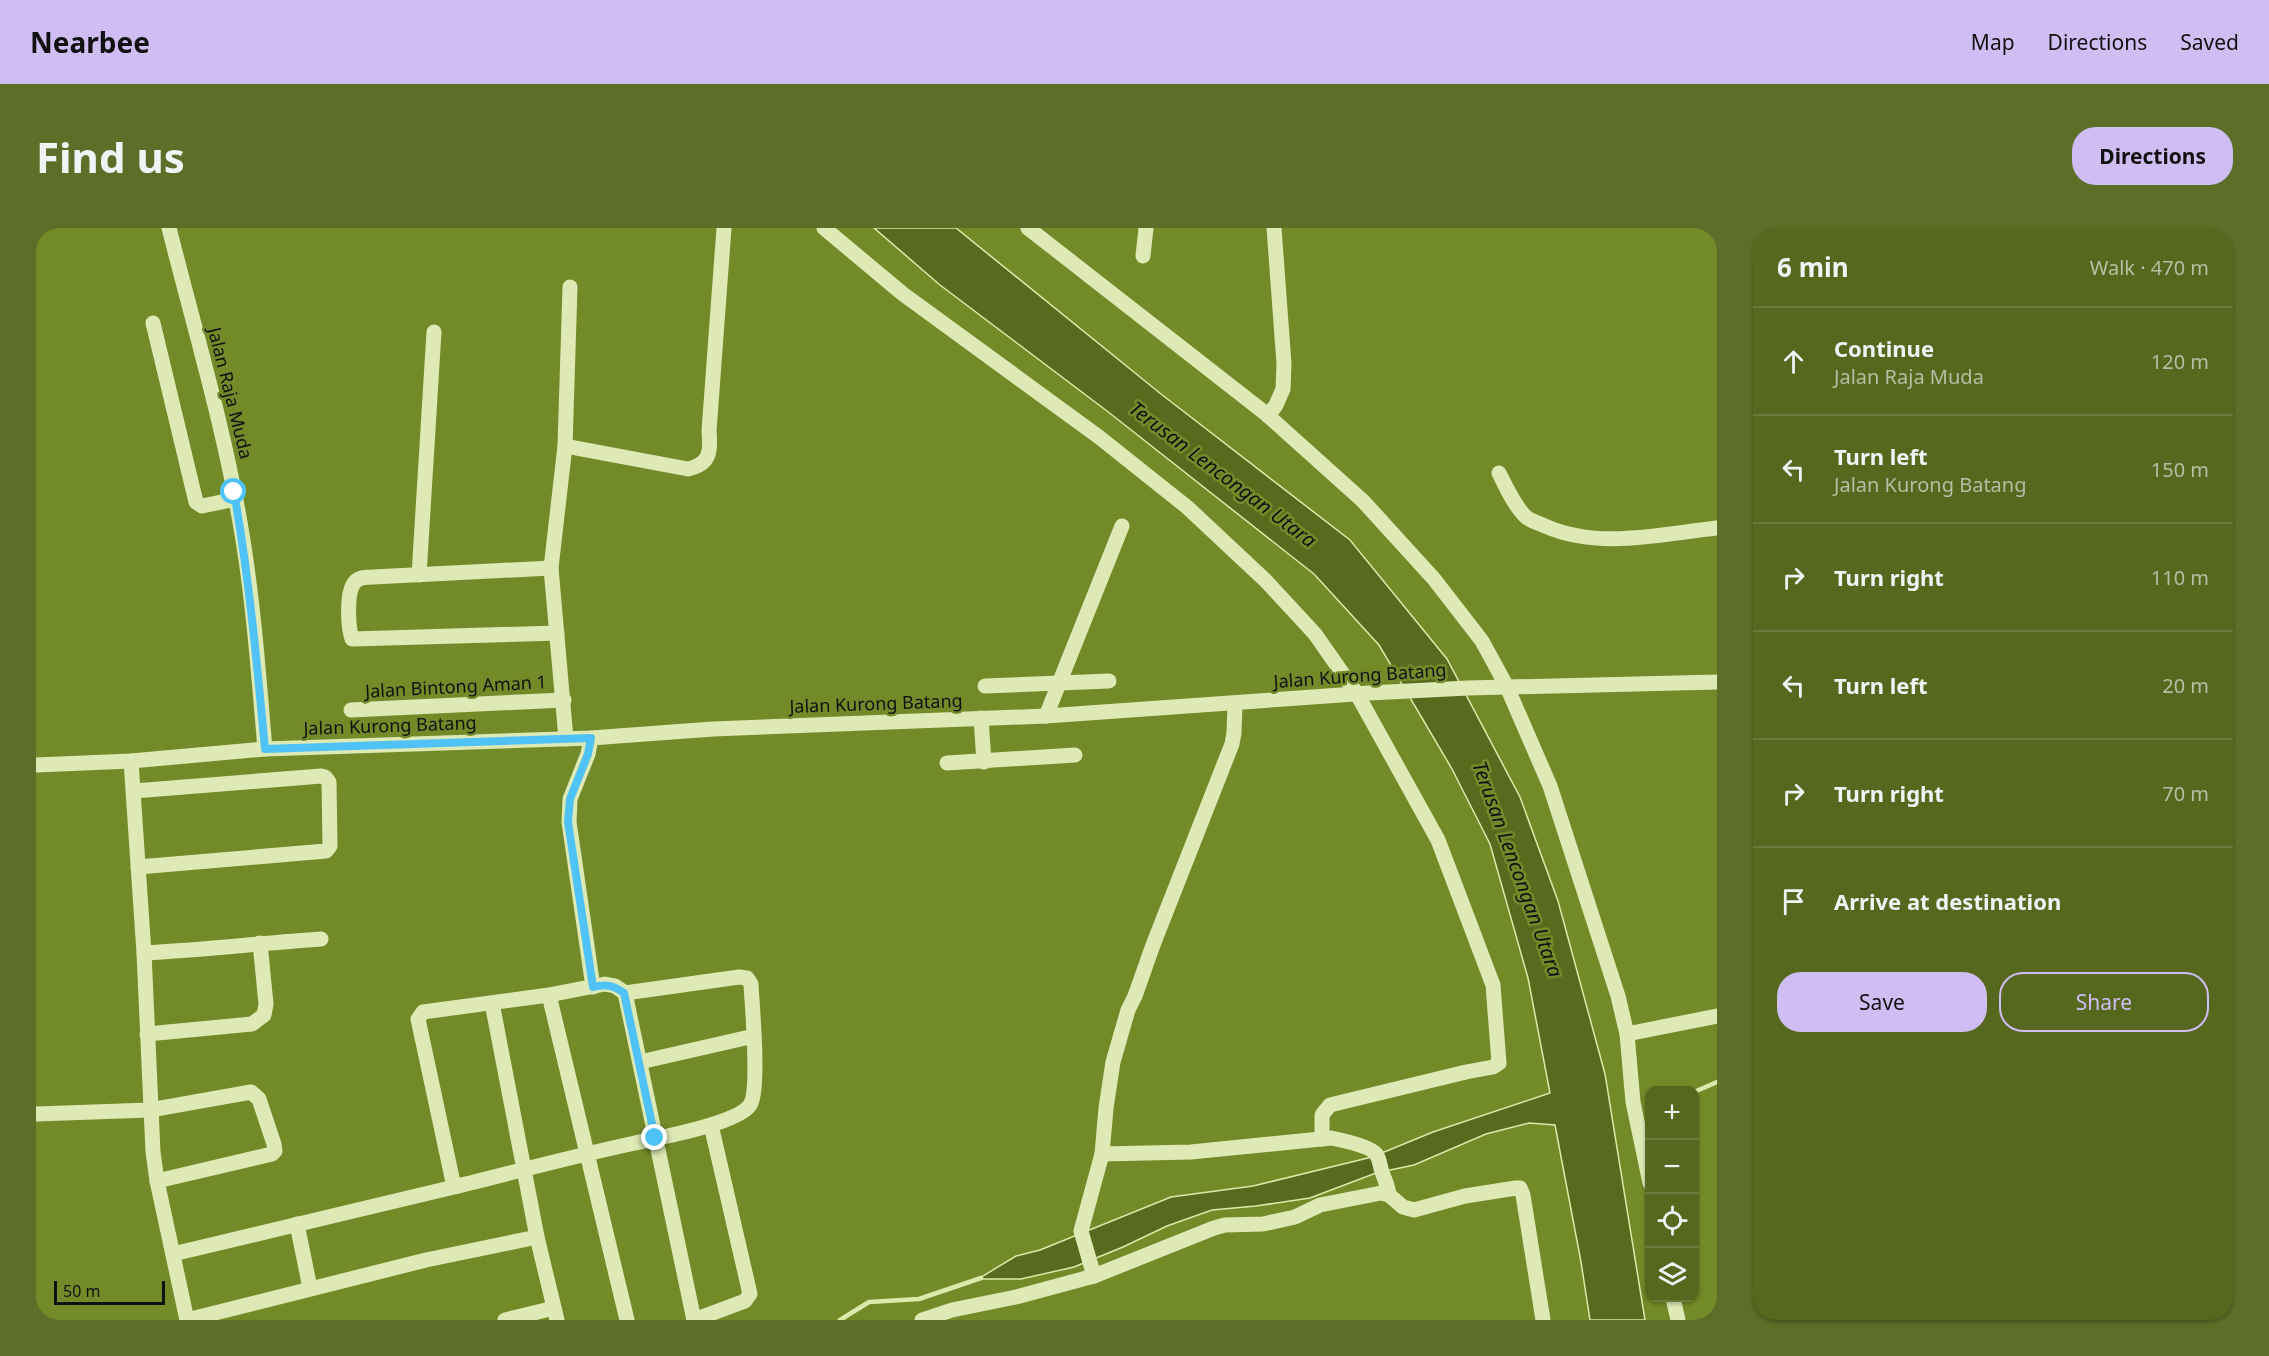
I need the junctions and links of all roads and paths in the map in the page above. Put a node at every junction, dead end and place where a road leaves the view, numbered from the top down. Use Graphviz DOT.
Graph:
graph roads {
  1 [pos="169,228"];
  2 [pos="724,228"];
  3 [pos="824,228"];
  4 [pos="1028,228"];
  5 [pos="1146,228"];
  6 [pos="1274,228"];
  7 [pos="1143,256"];
  8 [pos="570,287"];
  9 [pos="153,322"];
  10 [pos="434,332"];
  11 [pos="1268,416"];
  12 [pos="565,446"];
  13 [pos="1499,473"];
  14 [pos="236,499"];
  15 [pos="1122,526"];
  16 [pos="1717,528"];
  17 [pos="551,568"];
  18 [pos="419,575"];
  19 [pos="557,633"];
  20 [pos="1109,681"];
  21 [pos="1717,682"];
  22 [pos="1060,683"];
  23 [pos="985,686"];
  24 [pos="1507,687"];
  25 [pos="1363,693"];
  26 [pos="564,700"];
  27 [pos="1235,704"];
  28 [pos="351,710"];
  29 [pos="1046,716"];
  30 [pos="981,718"];
  31 [pos="591,738"];
  32 [pos="566,739"];
  33 [pos="265,749"];
  34 [pos="1075,755"];
  35 [pos="131,761"];
  36 [pos="984,762"];
  37 [pos="947,763"];
  38 [pos="36,765"];
  39 [pos="135,790"];
  40 [pos="138,867"];
  41 [pos="321,939"];
  42 [pos="260,943"];
  43 [pos="144,953"];
  44 [pos="593,987"];
  45 [pos="624,993"];
  46 [pos="549,995"];
  47 [pos="492,1003"];
  48 [pos="1717,1016"];
  49 [pos="147,1034"];
  50 [pos="1628,1034"];
  51 [pos="754,1036"];
  52 [pos="640,1062"];
  53 [pos="150,1110"];
  54 [pos="36,1114"];
  55 [pos="711,1125"];
  56 [pos="655,1138"];
  57 [pos="1322,1139"];
  58 [pos="589,1153"];
  59 [pos="1102,1154"];
  60 [pos="1645,1159"];
  61 [pos="524,1169"];
  62 [pos="157,1181"];
  63 [pos="454,1187"];
  64 [pos="1389,1195"];
  65 [pos="297,1224"];
  66 [pos="537,1237"];
  67 [pos="172,1254"];
  68 [pos="1093,1271"];
  69 [pos="310,1288"];
  70 [pos="1674,1302"];
  71 [pos="556,1314"];
  72 [pos="187,1320"];
  73 [pos="505,1320"];
  74 [pos="627,1320"];
  75 [pos="694,1320"];
  76 [pos="922,1320"];
  77 [pos="1544,1320"];
  78 [pos="1678,1320"];
  1 -- 14 [label="street, Jalan Raja Muda"];
  2 -- 12 [label="street"];
  3 -- 25 [label="street"];
  4 -- 11 [label="street"];
  5 -- 7 [label="street"];
  6 -- 11 [label="street"];
  8 -- 12 [label="street"];
  9 -- 14 [label="street"];
  10 -- 18 [label="street"];
  11 -- 24 [label="street"];
  12 -- 17 [label="street"];
  13 -- 16 [label="street"];
  14 -- 33 [label="street, Jalan Raja Muda"];
  15 -- 22 [label="street"];
  17 -- 18 [label="street"];
  17 -- 19 [label="street"];
  18 -- 19 [label="street"];
  19 -- 26 [label="street"];
  20 -- 22 [label="street"];
  21 -- 24 [label="street, Jalan Kurong Batang"];
  22 -- 23 [label="street"];
  22 -- 29 [label="street"];
  24 -- 25 [label="street, Jalan Kurong Batang"];
  24 -- 50 [label="street"];
  25 -- 27 [label="street, Jalan Kurong Batang"];
  25 -- 57 [label="street"];
  26 -- 28 [label="street, Jalan Bintong Aman 1"];
  26 -- 32 [label="street"];
  27 -- 29 [label="street, Jalan Kurong Batang"];
  27 -- 59 [label="street"];
  29 -- 30 [label="street, Jalan Kurong Batang"];
  30 -- 31 [label="street, Jalan Kurong Batang"];
  30 -- 36 [label="street"];
  31 -- 32 [label="street, Jalan Kurong Batang"];
  31 -- 44 [label="street"];
  32 -- 33 [label="street, Jalan Kurong Batang"];
  33 -- 35 [label="street, Jalan Kurong Batang"];
  34 -- 36 [label="street"];
  35 -- 38 [label="street, Jalan Kurong Batang"];
  35 -- 39 [label="street"];
  36 -- 37 [label="street"];
  39 -- 40 [label="street"];
  39 -- 40 [label="street"];
  40 -- 43 [label="street"];
  41 -- 42 [label="street"];
  42 -- 43 [label="street"];
  42 -- 49 [label="street"];
  43 -- 49 [label="street"];
  44 -- 45 [label="street"];
  44 -- 46 [label="street"];
  45 -- 51 [label="street"];
  45 -- 52 [label="street"];
  46 -- 47 [label="street"];
  46 -- 58 [label="street"];
  47 -- 61 [label="street"];
  47 -- 63 [label="street"];
  48 -- 50 [label="street"];
  49 -- 53 [label="street"];
  50 -- 60 [label="street"];
  51 -- 52 [label="street"];
  51 -- 55 [label="street"];
  52 -- 56 [label="street"];
  53 -- 54 [label="street"];
  53 -- 62 [label="street"];
  53 -- 62 [label="street"];
  55 -- 56 [label="street"];
  55 -- 75 [label="street"];
  56 -- 58 [label="street"];
  56 -- 75 [label="street"];
  57 -- 59 [label="street"];
  57 -- 64 [label="street"];
  58 -- 61 [label="street"];
  58 -- 74 [label="street"];
  59 -- 68 [label="street"];
  61 -- 63 [label="street"];
  61 -- 66 [label="street"];
  62 -- 67 [label="street"];
  63 -- 65 [label="street"];
  64 -- 68 [label="street"];
  64 -- 77 [label="street"];
  65 -- 67 [label="street"];
  65 -- 69 [label="street"];
  66 -- 69 [label="street"];
  66 -- 71 [label="street"];
  67 -- 72 [label="street"];
  68 -- 76 [label="street"];
  69 -- 72 [label="street"];
  70 -- 78 [label="street"];
  71 -- 73 [label="street"];
}
